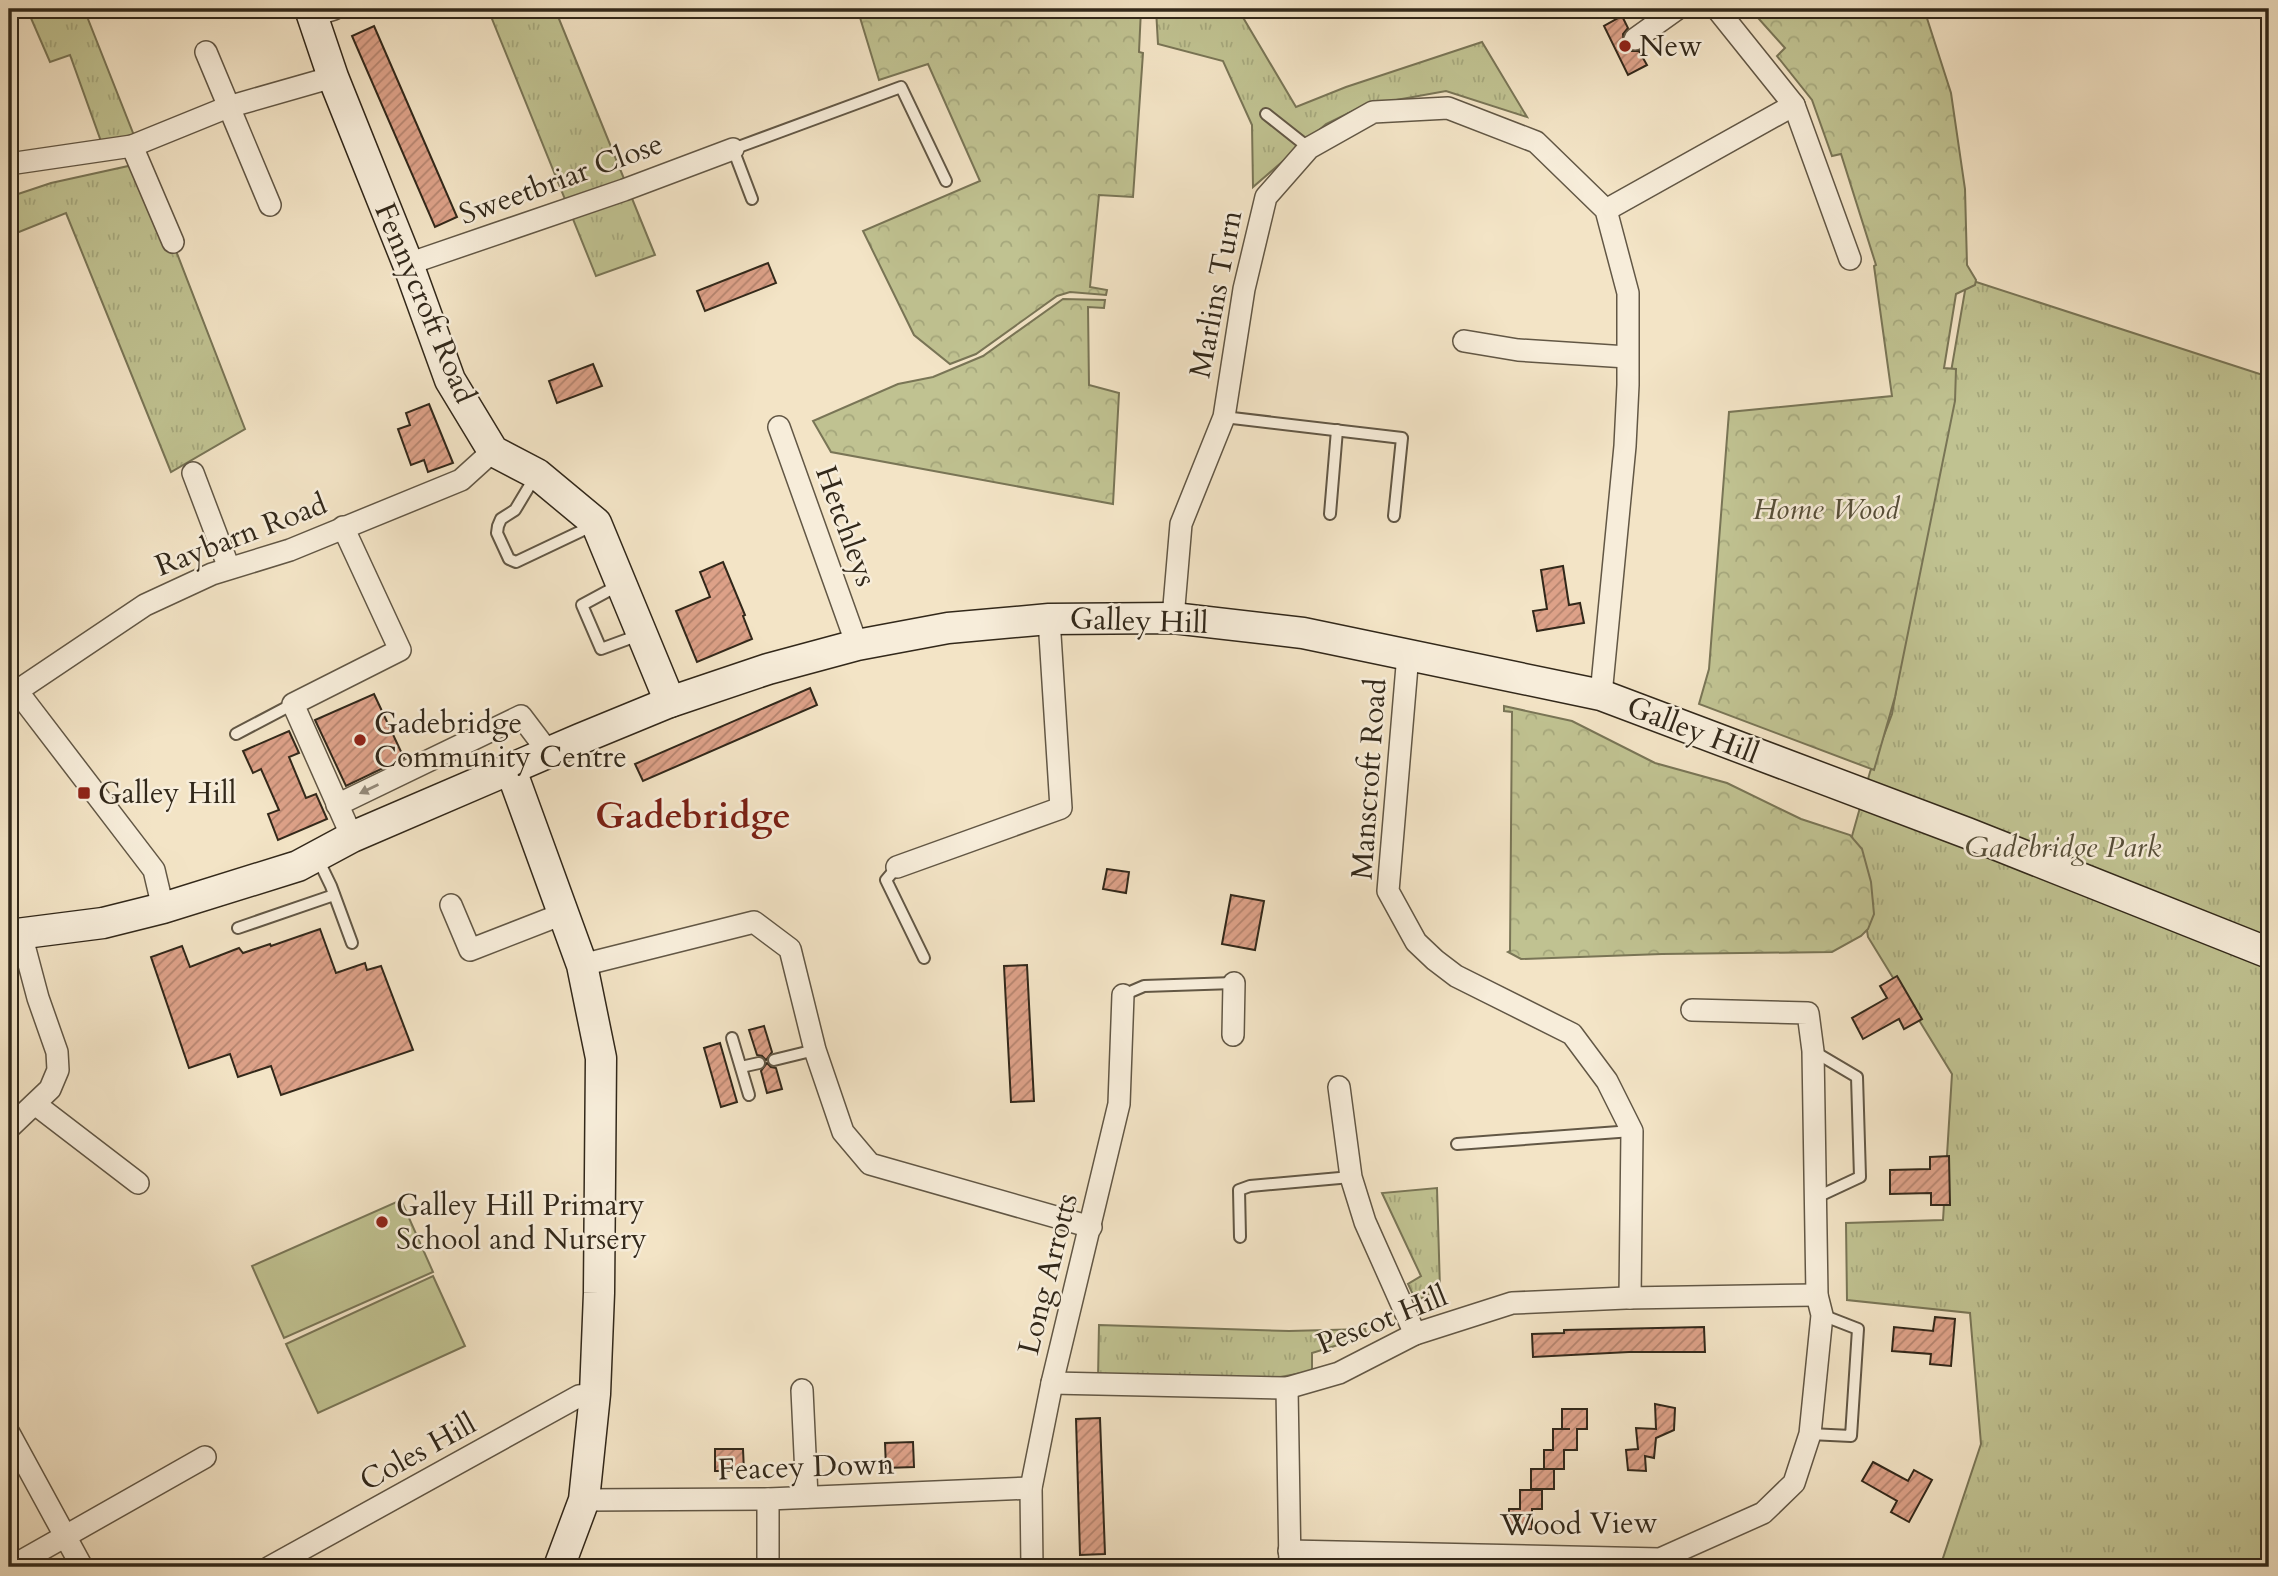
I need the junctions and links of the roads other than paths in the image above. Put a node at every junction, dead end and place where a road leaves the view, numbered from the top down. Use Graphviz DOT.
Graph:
graph roads {
  1 [pos="1677,9"];
  2 [pos="1717,9"];
  3 [pos="319,11"];
  4 [pos="1635,39"];
  5 [pos="206,52"];
  6 [pos="333,77"];
  7 [pos="1794,105"];
  8 [pos="228,107"];
  9 [pos="1266,114"];
  10 [pos="132,146"];
  11 [pos="1309,148"];
  12 [pos="733,149"];
  13 [pos="9,164"];
  14 [pos="946,181"];
  15 [pos="752,198"];
  16 [pos="270,205"];
  17 [pos="1606,210"];
  18 [pos="173,242"];
  19 [pos="1850,259"];
  20 [pos="408,264"];
  21 [pos="1464,341"];
  22 [pos="1627,357"];
  23 [pos="1224,416"];
  24 [pos="779,427"];
  25 [pos="1337,430"];
  26 [pos="493,451"];
  27 [pos="193,473"];
  28 [pos="537,474"];
  29 [pos="1330,514"];
  30 [pos="1394,516"];
  31 [pos="596,523"];
  32 [pos="342,527"];
  33 [pos="229,568"];
  34 [pos="622,584"];
  35 [pos="1173,618"];
  36 [pos="1049,619"];
  37 [pos="642,634"];
  38 [pos="857,645"];
  39 [pos="1408,654"];
  40 [pos="13,687"];
  41 [pos="1601,695"];
  42 [pos="670,702"];
  43 [pos="293,704"];
  44 [pos="236,734"];
  45 [pos="549,753"];
  46 [pos="511,770"];
  47 [pos="337,805"];
  48 [pos="352,836"];
  49 [pos="317,857"];
  50 [pos="897,867"];
  51 [pos="334,895"];
  52 [pos="451,905"];
  53 [pos="163,908"];
  54 [pos="565,913"];
  55 [pos="238,928"];
  56 [pos="15,934"];
  57 [pos="352,943"];
  58 [pos="2269,953"];
  59 [pos="924,958"];
  60 [pos="582,965"];
  61 [pos="1234,983"];
  62 [pos="1123,995"];
  63 [pos="1692,1010"];
  64 [pos="1233,1035"];
  65 [pos="732,1038"];
  66 [pos="815,1050"];
  67 [pos="1813,1051"];
  68 [pos="774,1060"];
  69 [pos="759,1063"];
  70 [pos="741,1067"];
  71 [pos="1339,1087"];
  72 [pos="749,1095"];
  73 [pos="35,1104"];
  74 [pos="9,1128"];
  75 [pos="1633,1130"];
  76 [pos="1457,1144"];
  77 [pos="1351,1177"];
  78 [pos="138,1183"];
  79 [pos="1815,1198"];
  80 [pos="1091,1227"];
  81 [pos="1240,1237"];
  82 [pos="1630,1298"];
  83 [pos="1819,1305"];
  84 [pos="1415,1334"];
  85 [pos="1052,1383"];
  86 [pos="1287,1388"];
  87 [pos="803,1391"];
  88 [pos="595,1394"];
  89 [pos="9,1433"];
  90 [pos="1810,1434"];
  91 [pos="205,1457"];
  92 [pos="1031,1488"];
  93 [pos="807,1497"];
  94 [pos="768,1499"];
  95 [pos="583,1500"];
  96 [pos="65,1536"];
  97 [pos="309,1559"];
  98 [pos="1290,1559"];
  99 [pos="11,1567"];
  100 [pos="82,1567"];
  101 [pos="270,1567"];
  102 [pos="559,1567"];
  103 [pos="768,1567"];
  104 [pos="1032,1567"];
  1 -- 4 [label="street"];
  2 -- 7 [label="street"];
  3 -- 6 [label="street, Fennycroft Road"];
  5 -- 8 [label="street"];
  6 -- 8 [label="street"];
  6 -- 20 [label="street, Fennycroft Road"];
  7 -- 17 [label="street"];
  7 -- 19 [label="street"];
  8 -- 10 [label="street"];
  8 -- 16 [label="street"];
  9 -- 11 [label="lane"];
  10 -- 13 [label="street"];
  10 -- 18 [label="street"];
  11 -- 17 [label="street, Marlins Turn"];
  11 -- 23 [label="street, Marlins Turn"];
  12 -- 14 [label="lane"];
  12 -- 15 [label="lane"];
  12 -- 20 [label="street, Sweetbriar Close"];
  17 -- 22 [label="street"];
  20 -- 26 [label="street, Fennycroft Road"];
  21 -- 22 [label="street"];
  22 -- 41 [label="street"];
  23 -- 25 [label="lane"];
  23 -- 35 [label="street, Marlins Turn"];
  24 -- 38 [label="street, Hetchleys"];
  25 -- 29 [label="lane"];
  25 -- 30 [label="lane"];
  26 -- 28 [label="street"];
  26 -- 32 [label="street, Raybarn Road"];
  27 -- 33 [label="street"];
  28 -- 31 [label="street"];
  28 -- 31 [label="lane"];
  31 -- 34 [label="street"];
  32 -- 33 [label="street, Raybarn Road"];
  32 -- 43 [label="street"];
  33 -- 40 [label="street, Raybarn Road"];
  34 -- 37 [label="street"];
  34 -- 37 [label="lane"];
  35 -- 36 [label="street, Galley Hill"];
  35 -- 39 [label="street, Galley Hill"];
  36 -- 38 [label="street, Galley Hill"];
  36 -- 50 [label="street"];
  37 -- 42 [label="street"];
  38 -- 42 [label="street, Galley Hill"];
  39 -- 41 [label="street, Galley Hill"];
  39 -- 75 [label="street, Manscroft Road"];
  40 -- 53 [label="street"];
  41 -- 58 [label="street, Galley Hill"];
  42 -- 45 [label="street, Galley Hill"];
  43 -- 44 [label="lane"];
  43 -- 47 [label="street"];
  45 -- 46 [label="street, Galley Hill"];
  45 -- 47 [label="street, one-way"];
  46 -- 48 [label="street, Galley Hill"];
  46 -- 54 [label="street"];
  47 -- 48 [label="street"];
  48 -- 49 [label="street, Galley Hill"];
  49 -- 51 [label="lane"];
  49 -- 53 [label="street, Galley Hill"];
  50 -- 59 [label="lane"];
  51 -- 55 [label="lane"];
  51 -- 57 [label="lane"];
  52 -- 54 [label="street"];
  53 -- 56 [label="street, Galley Hill"];
  54 -- 60 [label="street"];
  56 -- 73 [label="street"];
  60 -- 66 [label="street"];
  60 -- 88 [label="street"];
  61 -- 62 [label="lane"];
  61 -- 64 [label="street"];
  62 -- 80 [label="street, Long Arrotts"];
  63 -- 67 [label="street, Wood View"];
  65 -- 70 [label="lane"];
  66 -- 68 [label="lane"];
  66 -- 80 [label="street"];
  67 -- 79 [label="street, Wood View"];
  67 -- 79 [label="lane"];
  69 -- 70 [label="lane"];
  70 -- 72 [label="lane"];
  71 -- 77 [label="street"];
  73 -- 74 [label="street"];
  73 -- 78 [label="street"];
  75 -- 76 [label="lane"];
  75 -- 82 [label="street, Manscroft Road"];
  77 -- 81 [label="lane"];
  77 -- 84 [label="street"];
  79 -- 83 [label="street, Wood View"];
  80 -- 85 [label="street, Long Arrotts"];
  82 -- 83 [label="street, Pescot Hill"];
  82 -- 84 [label="street, Pescot Hill"];
  83 -- 90 [label="street, Wood View"];
  83 -- 90 [label="lane"];
  84 -- 86 [label="street, Pescot Hill"];
  85 -- 86 [label="street, Pescot Hill"];
  85 -- 92 [label="street, Long Arrotts"];
  86 -- 98 [label="street"];
  87 -- 93 [label="street"];
  88 -- 95 [label="street"];
  88 -- 97 [label="street, Coles Hill"];
  89 -- 96 [label="street"];
  90 -- 98 [label="street, Wood View"];
  91 -- 96 [label="street"];
  92 -- 93 [label="street, Feacey Down"];
  92 -- 104 [label="street, Long Arrotts"];
  93 -- 94 [label="street, Feacey Down"];
  94 -- 95 [label="street, Feacey Down"];
  94 -- 103 [label="street"];
  95 -- 102 [label="street"];
  96 -- 99 [label="street"];
  96 -- 100 [label="street"];
  97 -- 101 [label="street, Coles Hill"];
}
